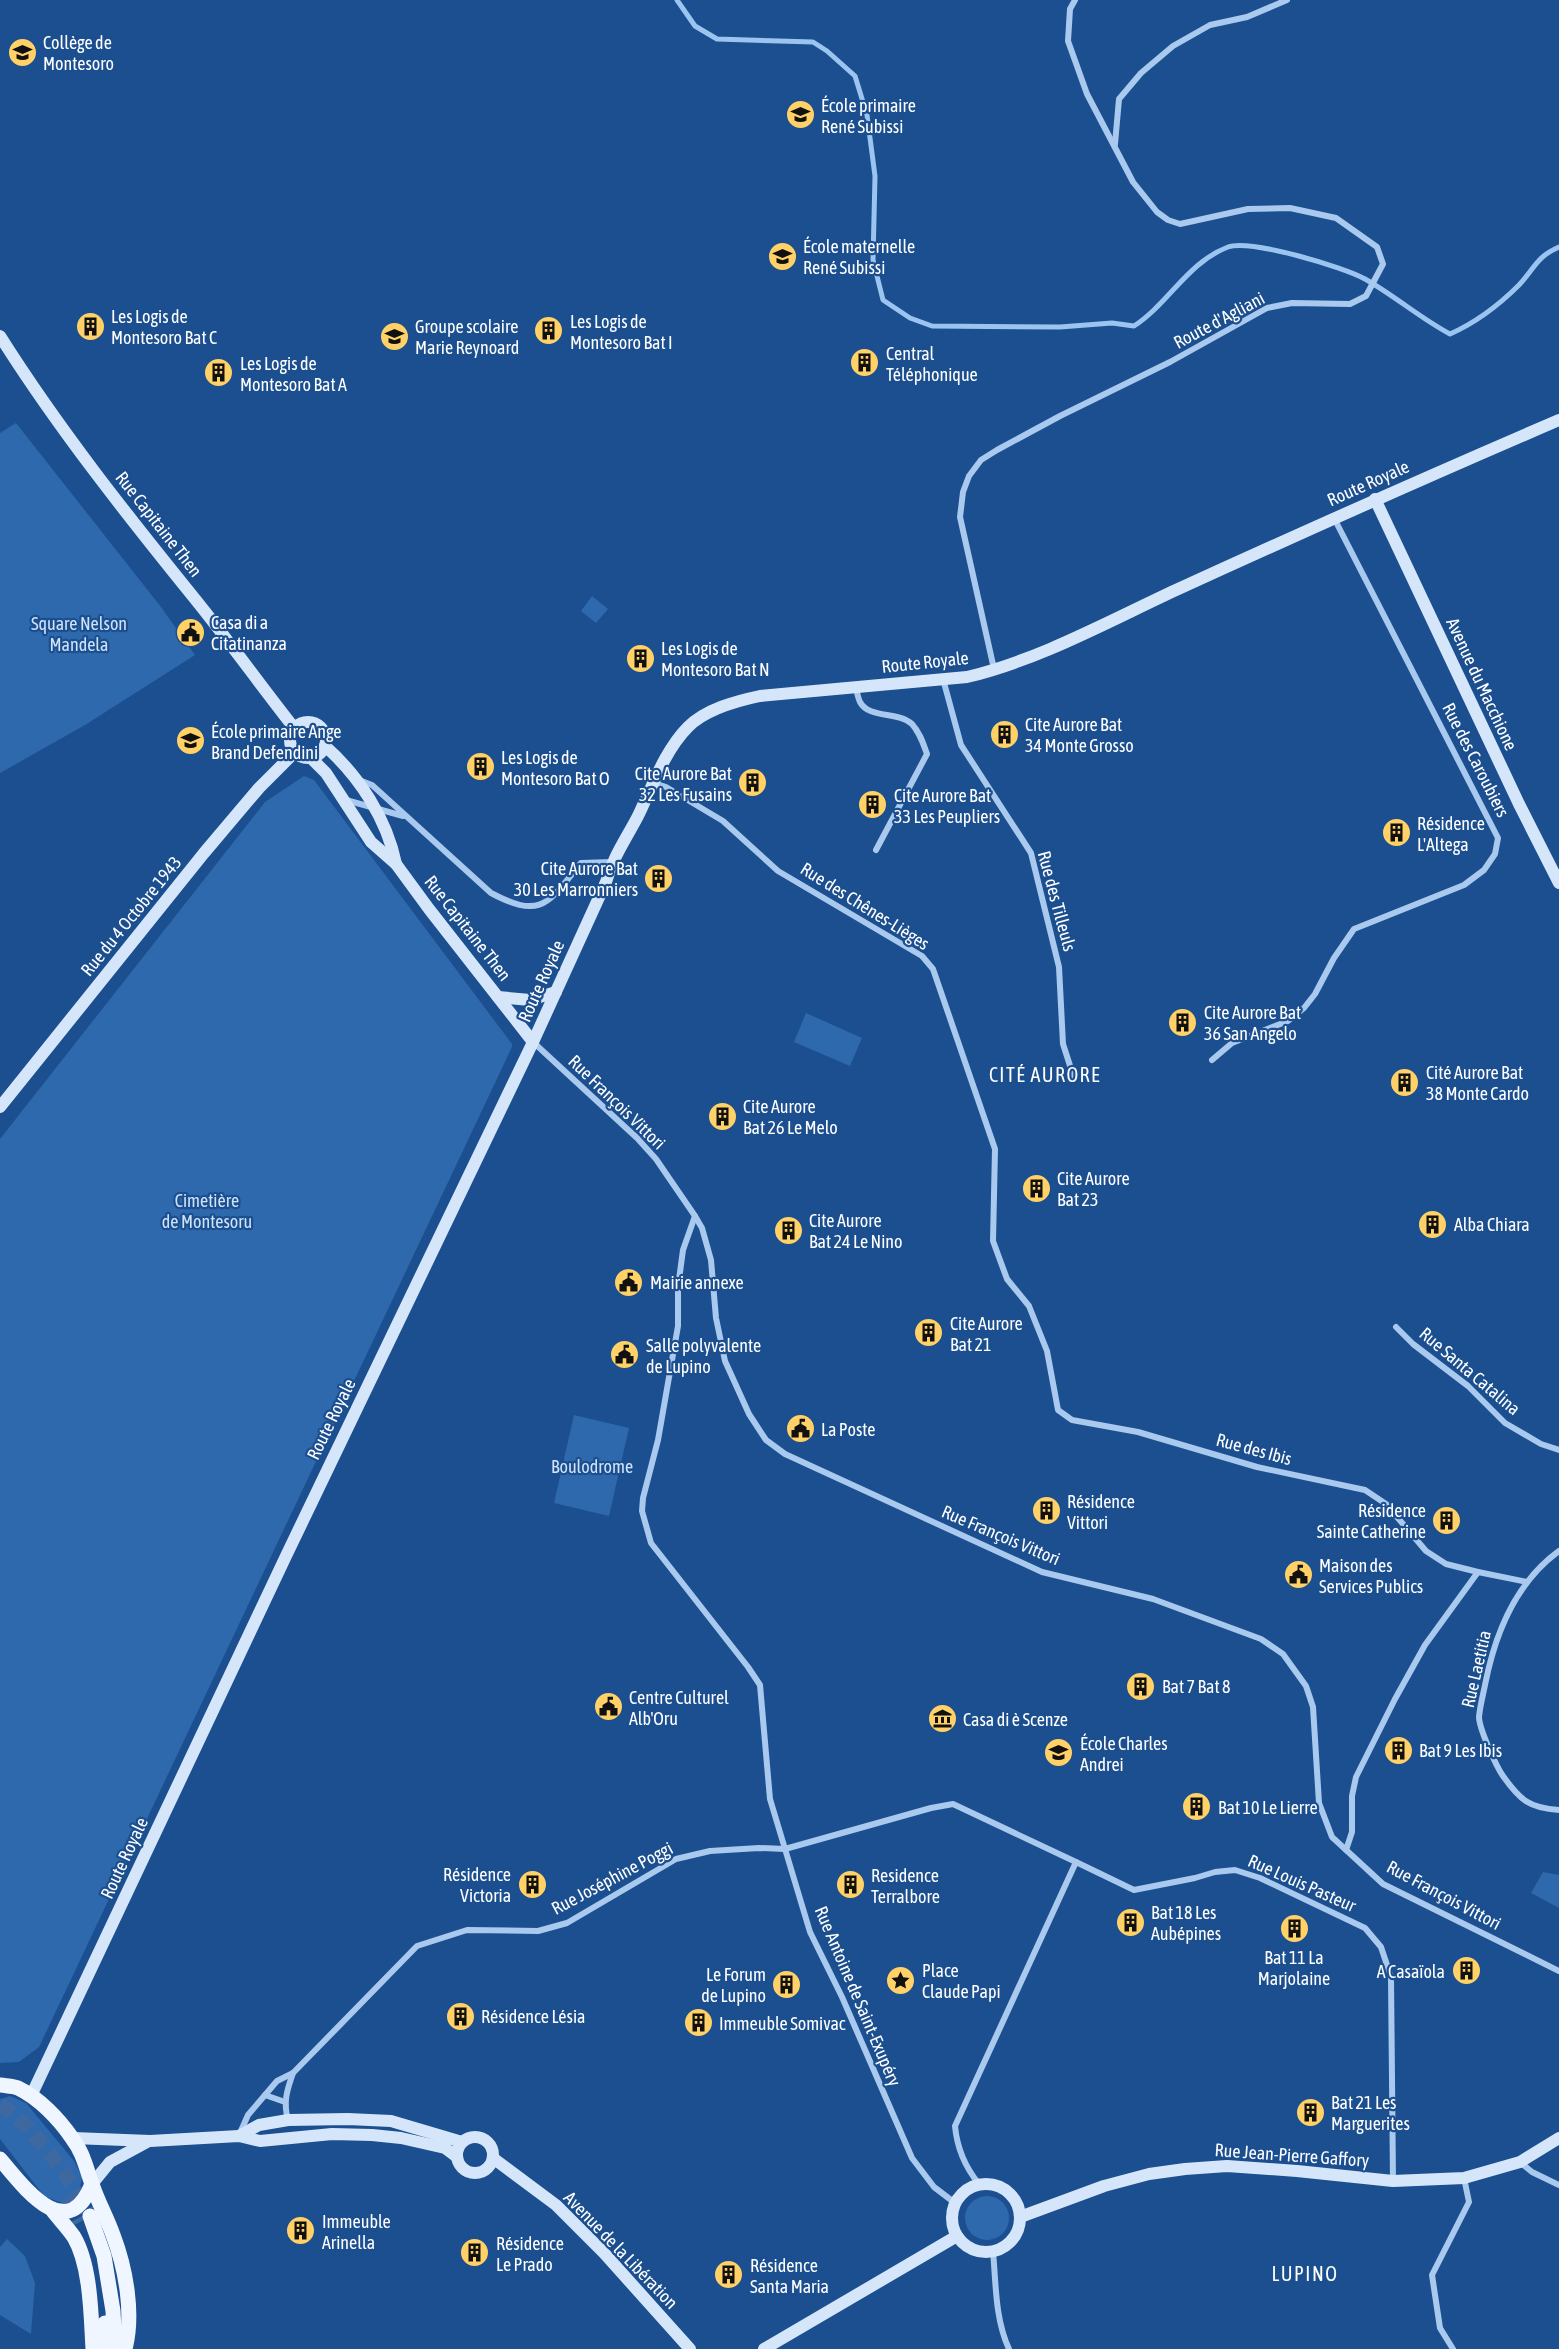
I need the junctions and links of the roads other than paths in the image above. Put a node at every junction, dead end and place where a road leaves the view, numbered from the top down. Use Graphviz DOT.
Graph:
graph roads {
  1 [pos="1075,0"];
  2 [pos="1287,0"];
  3 [pos="1114,144"];
  4 [pos="0,336"];
  5 [pos="1559,420"];
  6 [pos="1375,500"];
  7 [pos="1334,518"];
  8 [pos="994,671"];
  9 [pos="942,679"];
  10 [pos="856,687"];
  11 [pos="295,729"];
  12 [pos="325,746"];
  13 [pos="295,752"];
  14 [pos="311,758"];
  15 [pos="358,780"];
  16 [pos="654,783"];
  17 [pos="343,799"];
  18 [pos="373,807"];
  19 [pos="403,816"];
  20 [pos="876,850"];
  21 [pos="612,862"];
  22 [pos="396,864"];
  23 [pos="1559,883"];
  24 [pos="556,992"];
  25 [pos="498,997"];
  26 [pos="533,1042"];
  27 [pos="1212,1060"];
  28 [pos="1074,1078"];
  29 [pos="0,1107"];
  30 [pos="695,1216"];
  31 [pos="1396,1327"];
  32 [pos="1047,1351"];
  33 [pos="1559,1450"];
  34 [pos="1559,1551"];
  35 [pos="1478,1572"];
  36 [pos="1527,1582"];
  37 [pos="1559,1810"];
  38 [pos="785,1849"];
  39 [pos="1346,1850"];
  40 [pos="1076,1862"];
  41 [pos="1559,1971"];
  42 [pos="293,2073"];
  43 [pos="0,2085"];
  44 [pos="265,2095"];
  45 [pos="31,2096"];
  46 [pos="285,2102"];
  47 [pos="288,2120"];
  48 [pos="239,2136"];
  49 [pos="73,2138"];
  50 [pos="1559,2138"];
  51 [pos="150,2141"];
  52 [pos="462,2142"];
  53 [pos="457,2157"];
  54 [pos="493,2158"];
  55 [pos="0,2159"];
  56 [pos="1520,2162"];
  57 [pos="1464,2178"];
  58 [pos="1393,2181"];
  59 [pos="92,2184"];
  60 [pos="979,2184"];
  61 [pos="1559,2185"];
  62 [pos="955,2203"];
  63 [pos="53,2211"];
  64 [pos="1020,2217"];
  65 [pos="957,2236"];
  66 [pos="993,2251"];
  67 [pos="93,2349"];
  68 [pos="104,2349"];
  69 [pos="115,2349"];
  70 [pos="125,2349"];
  71 [pos="690,2349"];
  72 [pos="764,2349"];
  73 [pos="1009,2349"];
  74 [pos="1453,2349"];
  1 -- 3 [label="street, Route d'Agliani"];
  2 -- 3 [label="street"];
  3 -- 8 [label="street, Route d'Agliani"];
  4 -- 11 [label="main road, Rue Capitaine Then"];
  5 -- 6 [label="main road, Route Royale"];
  6 -- 7 [label="main road, Route Royale"];
  6 -- 23 [label="main road, Avenue du Macchione"];
  7 -- 8 [label="main road, Route Royale"];
  7 -- 27 [label="street, Rue des Caroubiers"];
  8 -- 9 [label="main road, Route Royale"];
  9 -- 10 [label="main road, Route Royale"];
  9 -- 28 [label="street, Rue des Tilleuls"];
  10 -- 16 [label="main road, Route Royale"];
  10 -- 20 [label="street"];
  11 -- 12 [label="main road"];
  11 -- 13 [label="main road"];
  12 -- 14 [label="main road"];
  12 -- 15 [label="main road, Rue Capitaine Then"];
  13 -- 14 [label="main road"];
  13 -- 29 [label="main road, Rue du 4 Octobre 1943"];
  14 -- 17 [label="main road, Rue Capitaine Then"];
  15 -- 18 [label="main road, Rue Capitaine Then"];
  15 -- 19 [label="street"];
  16 -- 21 [label="main road, Route Royale"];
  16 -- 32 [label="street, Rue des Chênes-Lièges"];
  17 -- 18 [label="street"];
  17 -- 22 [label="main road, Rue Capitaine Then"];
  18 -- 19 [label="street"];
  18 -- 22 [label="main road, Rue Capitaine Then"];
  19 -- 21 [label="street"];
  21 -- 24 [label="main road, Route Royale"];
  22 -- 25 [label="main road, Rue Capitaine Then"];
  24 -- 25 [label="main road"];
  24 -- 26 [label="main road, Route Royale"];
  25 -- 26 [label="main road, Rue Capitaine Then"];
  26 -- 30 [label="street, Rue François Vittori"];
  26 -- 45 [label="main road, Route Royale"];
  30 -- 38 [label="street, Rue Antoine de Saint-Exupéry"];
  30 -- 39 [label="street, Rue François Vittori"];
  31 -- 33 [label="street, Rue Santa Catalina"];
  32 -- 35 [label="street, Rue des Ibis"];
  34 -- 36 [label="street, Rue Laetitia"];
  35 -- 36 [label="street, Rue des Ibis"];
  35 -- 39 [label="street"];
  36 -- 37 [label="street, Rue Laetitia"];
  38 -- 40 [label="street, Rue Joséphine Poggi"];
  38 -- 42 [label="street, Rue Joséphine Poggi"];
  38 -- 62 [label="street, Rue Antoine de Saint-Exupéry"];
  39 -- 41 [label="street, Rue François Vittori"];
  40 -- 58 [label="street, Rue Louis Pasteur"];
  40 -- 60 [label="street"];
  42 -- 44 [label="street, Rue Joséphine Poggi"];
  42 -- 46 [label="street, Rue Joséphine Poggi"];
  43 -- 45 [label="main road"];
  44 -- 46 [label="street"];
  44 -- 48 [label="street, Rue Joséphine Poggi"];
  45 -- 49 [label="main road"];
  46 -- 47 [label="street, Rue Joséphine Poggi"];
  47 -- 48 [label="main road"];
  47 -- 52 [label="main road"];
  48 -- 51 [label="main road"];
  48 -- 53 [label="main road"];
  49 -- 51 [label="main road"];
  49 -- 59 [label="main road"];
  50 -- 56 [label="main road, Rue Jean-Pierre Gaffory"];
  51 -- 59 [label="main road"];
  52 -- 53 [label="main road"];
  52 -- 54 [label="main road"];
  53 -- 54 [label="main road"];
  54 -- 71 [label="main road, Avenue de la Libération"];
  55 -- 63 [label="main road"];
  56 -- 57 [label="main road, Rue Jean-Pierre Gaffory"];
  56 -- 61 [label="street"];
  57 -- 58 [label="main road, Rue Jean-Pierre Gaffory"];
  57 -- 74 [label="street"];
  58 -- 64 [label="main road, Rue Jean-Pierre Gaffory"];
  59 -- 63 [label="main road"];
  59 -- 70 [label="main road"];
  60 -- 62 [label="main road"];
  60 -- 64 [label="main road"];
  62 -- 65 [label="main road"];
  63 -- 67 [label="main road"];
  64 -- 66 [label="main road"];
  65 -- 66 [label="main road"];
  65 -- 72 [label="main road"];
  66 -- 73 [label="street"];
  68 -- 69 [label="main road"];
}
